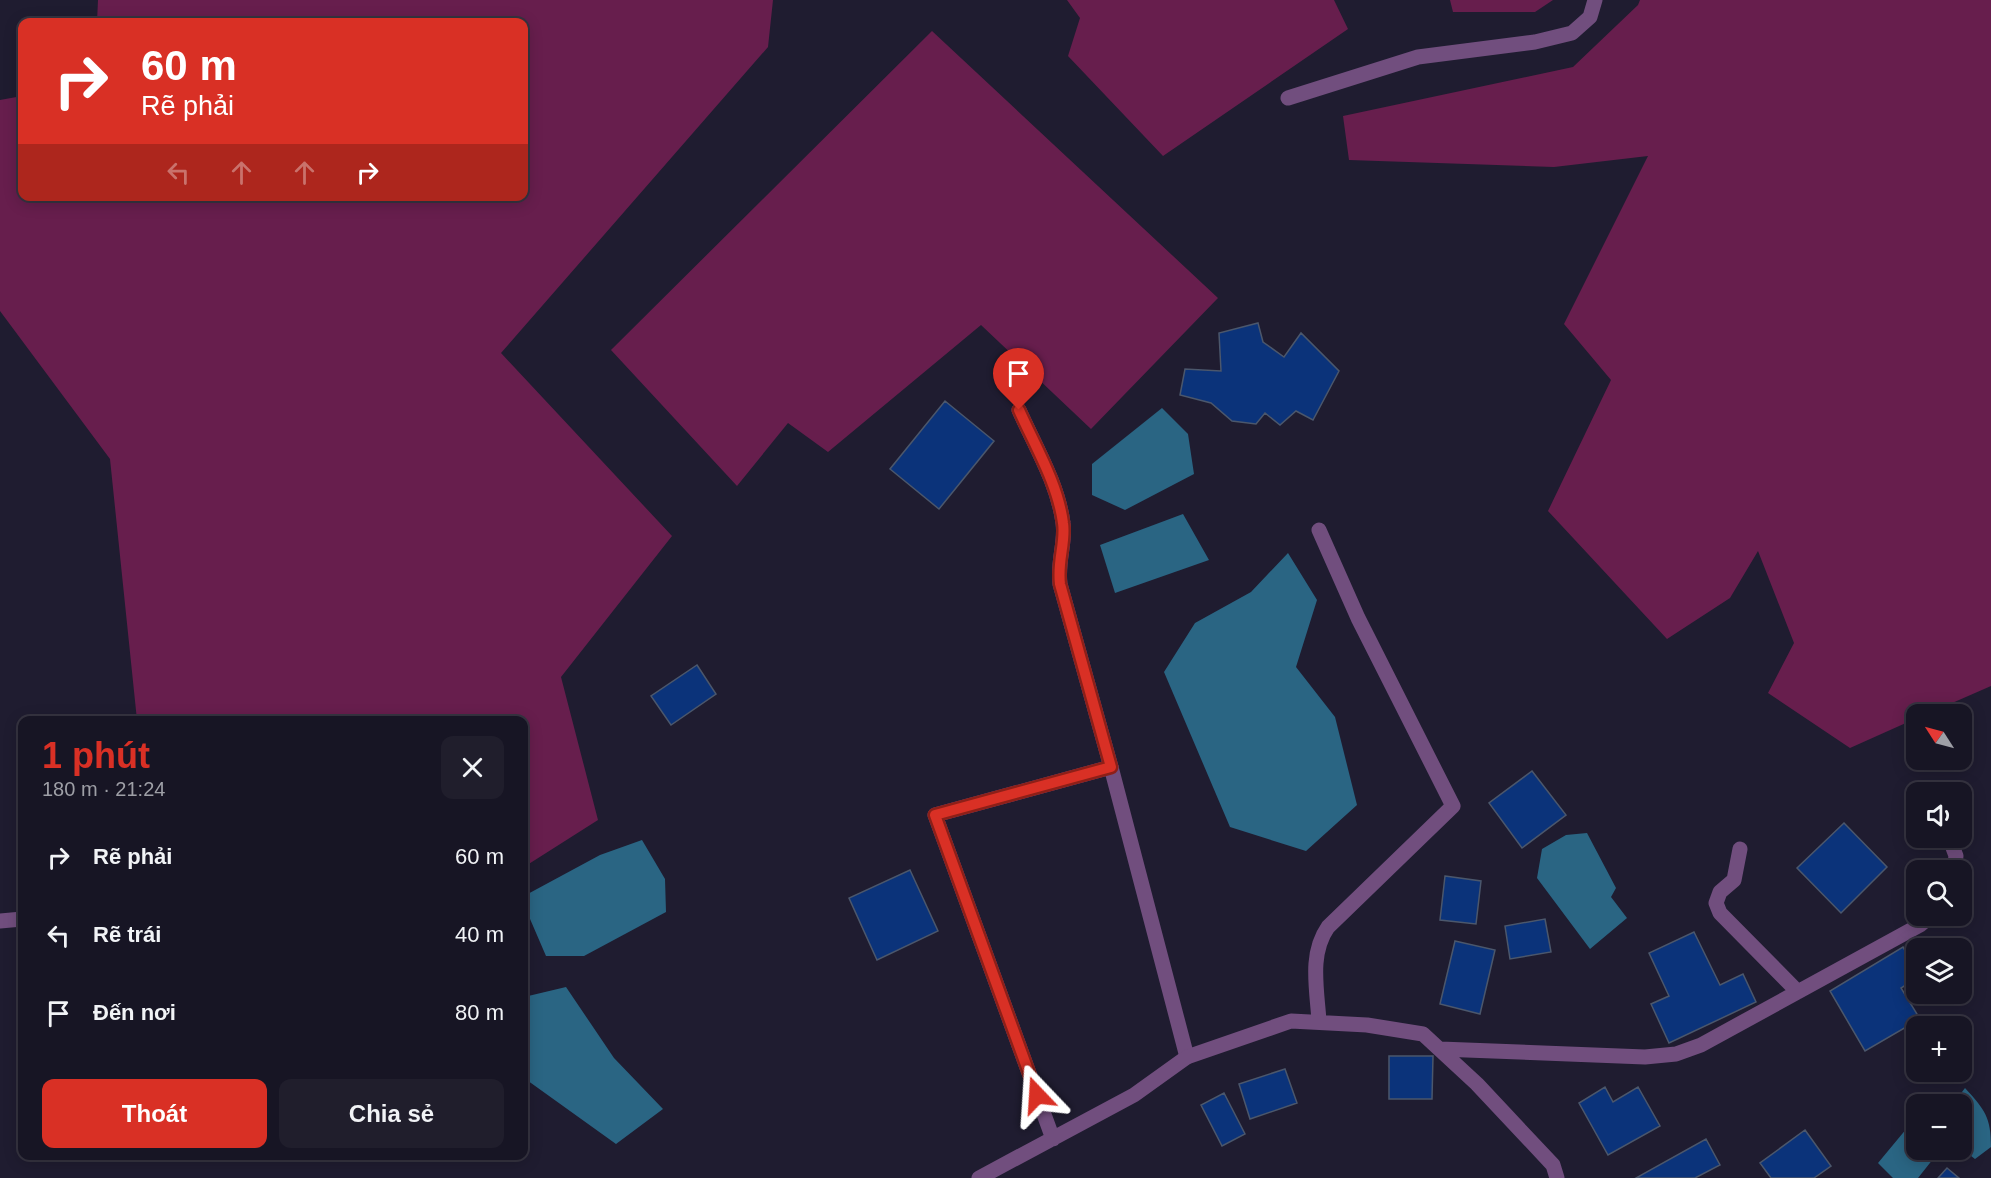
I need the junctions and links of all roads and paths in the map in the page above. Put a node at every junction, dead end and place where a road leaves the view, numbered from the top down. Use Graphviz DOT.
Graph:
graph roads {
  1 [pos="1595,0"];
  2 [pos="1288,98"];
  3 [pos="1019,410"];
  4 [pos="1319,531"];
  5 [pos="1111,767"];
  6 [pos="1740,849"];
  7 [pos="18,920"];
  8 [pos="0,921"];
  9 [pos="1918,926"];
  10 [pos="1798,992"];
  11 [pos="1319,1021"];
  12 [pos="1440,1049"];
  13 [pos="1186,1057"];
  14 [pos="1053,1139"];
  15 [pos="979,1178"];
  16 [pos="1557,1178"];
  1 -- 2 [label="street"];
  3 -- 5 [label="street"];
  4 -- 11 [label="street"];
  5 -- 13 [label="street"];
  5 -- 14 [label="street"];
  6 -- 10 [label="street"];
  7 -- 8 [label="street"];
  9 -- 10 [label="street"];
  10 -- 12 [label="street"];
  11 -- 12 [label="street"];
  11 -- 13 [label="street"];
  12 -- 16 [label="street"];
  13 -- 14 [label="street"];
  14 -- 15 [label="street"];
}
